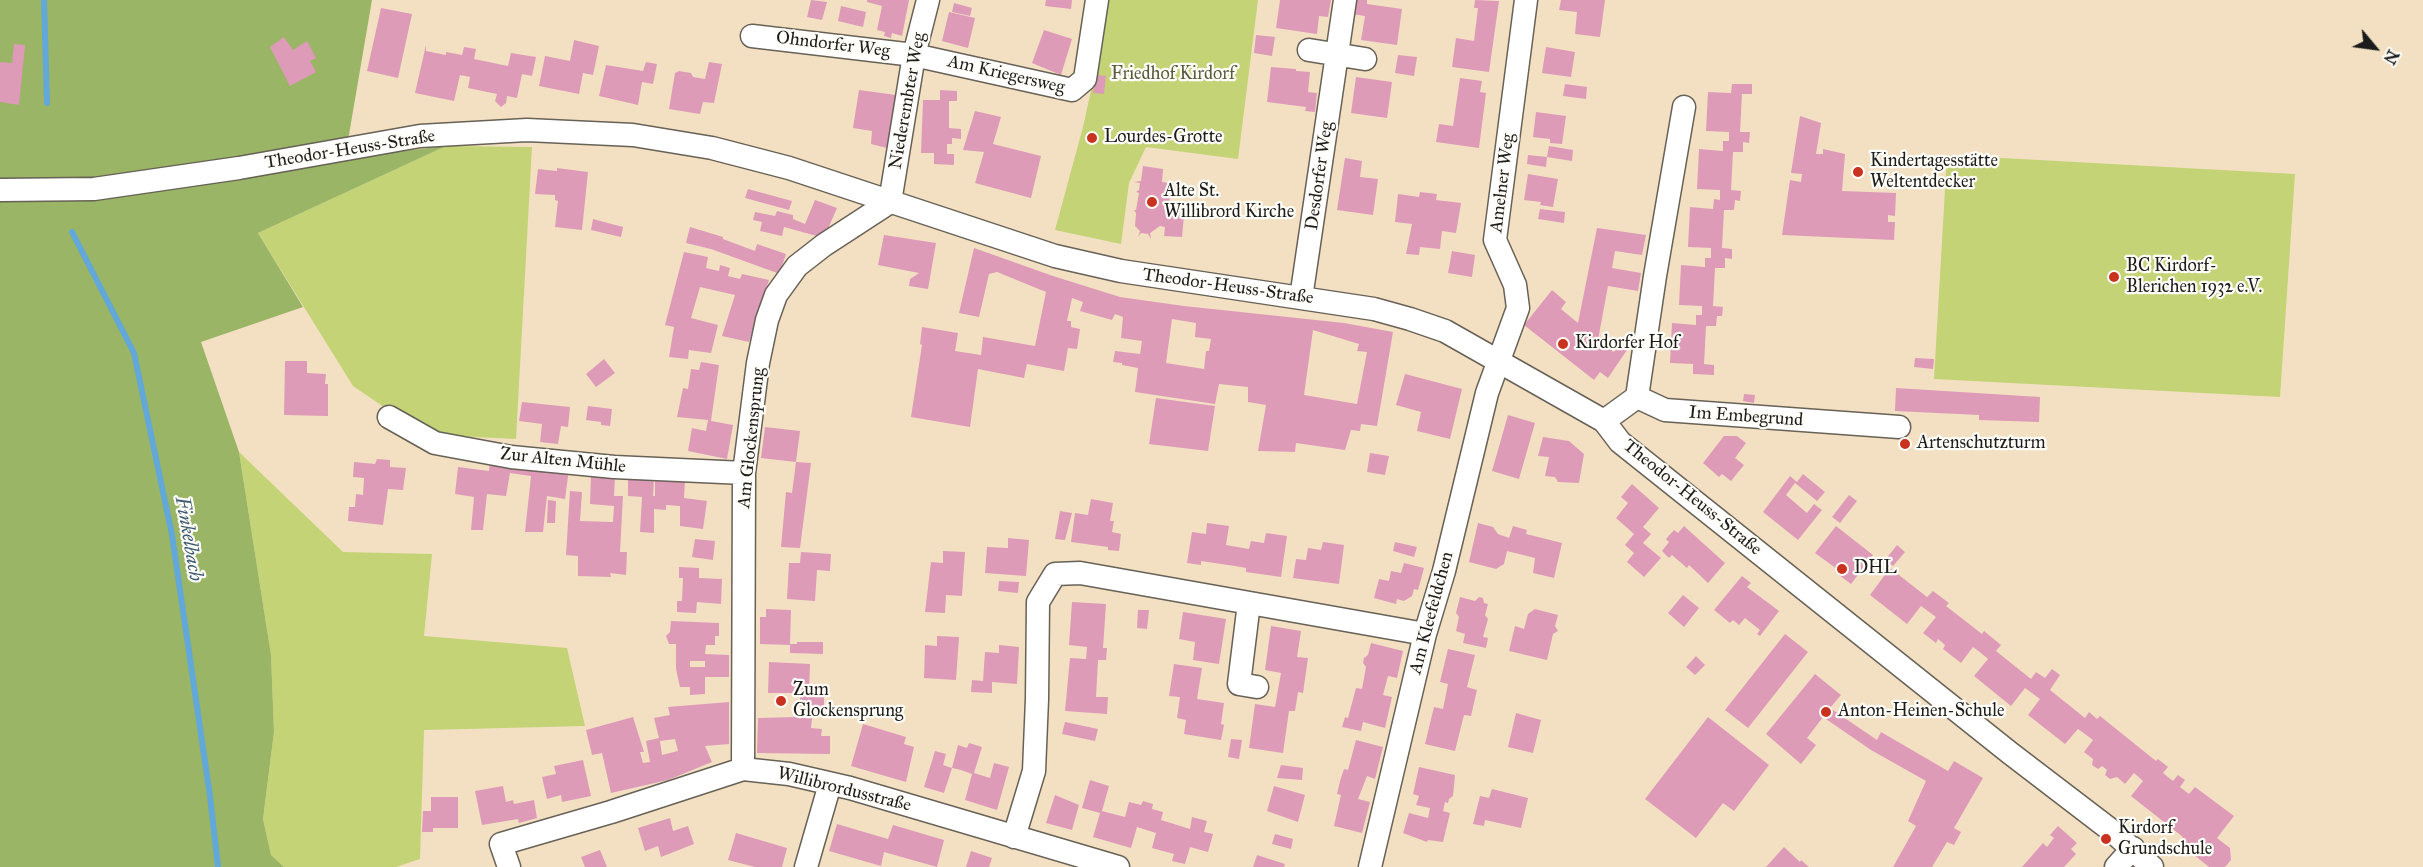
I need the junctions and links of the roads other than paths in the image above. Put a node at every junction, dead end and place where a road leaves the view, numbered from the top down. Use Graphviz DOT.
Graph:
graph roads {
  1 [pos="928,0"];
  2 [pos="1097,0"];
  3 [pos="1345,0"];
  4 [pos="1526,0"];
  5 [pos="752,36"];
  6 [pos="1309,50"];
  7 [pos="914,55"];
  8 [pos="1337,55"];
  9 [pos="1365,59"];
  10 [pos="1684,107"];
  11 [pos="0,190"];
  12 [pos="890,202"];
  13 [pos="1301,298"];
  14 [pos="1500,361"];
  15 [pos="1637,397"];
  16 [pos="389,417"];
  17 [pos="1604,421"];
  18 [pos="1899,427"];
  19 [pos="744,473"];
  20 [pos="1249,603"];
  21 [pos="1425,634"];
  22 [pos="1239,684"];
  23 [pos="743,769"];
  24 [pos="830,784"];
  25 [pos="1014,837"];
  26 [pos="2133,848"];
  27 [pos="509,867"];
  28 [pos="806,867"];
  29 [pos="1118,867"];
  30 [pos="1370,867"];
  31 [pos="2116,867"];
  32 [pos="2152,867"];
  1 -- 7 [label="street, Niederembter Weg"];
  2 -- 7 [label="street, Am Kriegersweg"];
  3 -- 8 [label="street, Desdorfer Weg"];
  4 -- 14 [label="street, Amelner Weg"];
  5 -- 7 [label="street, Ohndorfer Weg"];
  6 -- 8 [label="street"];
  7 -- 12 [label="street, Niederembter Weg"];
  8 -- 9 [label="street"];
  8 -- 13 [label="street, Desdorfer Weg"];
  10 -- 15 [label="street"];
  11 -- 12 [label="street, Theodor-Heuss-Straße"];
  12 -- 13 [label="street, Theodor-Heuss-Straße"];
  12 -- 19 [label="street, Am Glockensprung"];
  13 -- 14 [label="street, Theodor-Heuss-Straße"];
  14 -- 17 [label="street, Theodor-Heuss-Straße"];
  14 -- 21 [label="street, Am Kleefeldchen"];
  15 -- 17 [label="street"];
  15 -- 18 [label="street, Im Embegrund"];
  16 -- 19 [label="street, Zur Alten Mühle"];
  17 -- 26 [label="street, Theodor-Heuss-Straße"];
  19 -- 23 [label="street, Am Glockensprung"];
  20 -- 21 [label="street"];
  20 -- 22 [label="street"];
  20 -- 25 [label="street"];
  21 -- 30 [label="street, Am Kleefeldchen"];
  23 -- 24 [label="street, Willibrordusstraße"];
  23 -- 27 [label="street, Willibrordusstraße"];
  24 -- 25 [label="street, Willibrordusstraße"];
  24 -- 28 [label="street"];
  25 -- 29 [label="street, Willibrordusstraße"];
  26 -- 31 [label="street"];
  26 -- 32 [label="street, Theodor-Heuss-Straße"];
}
